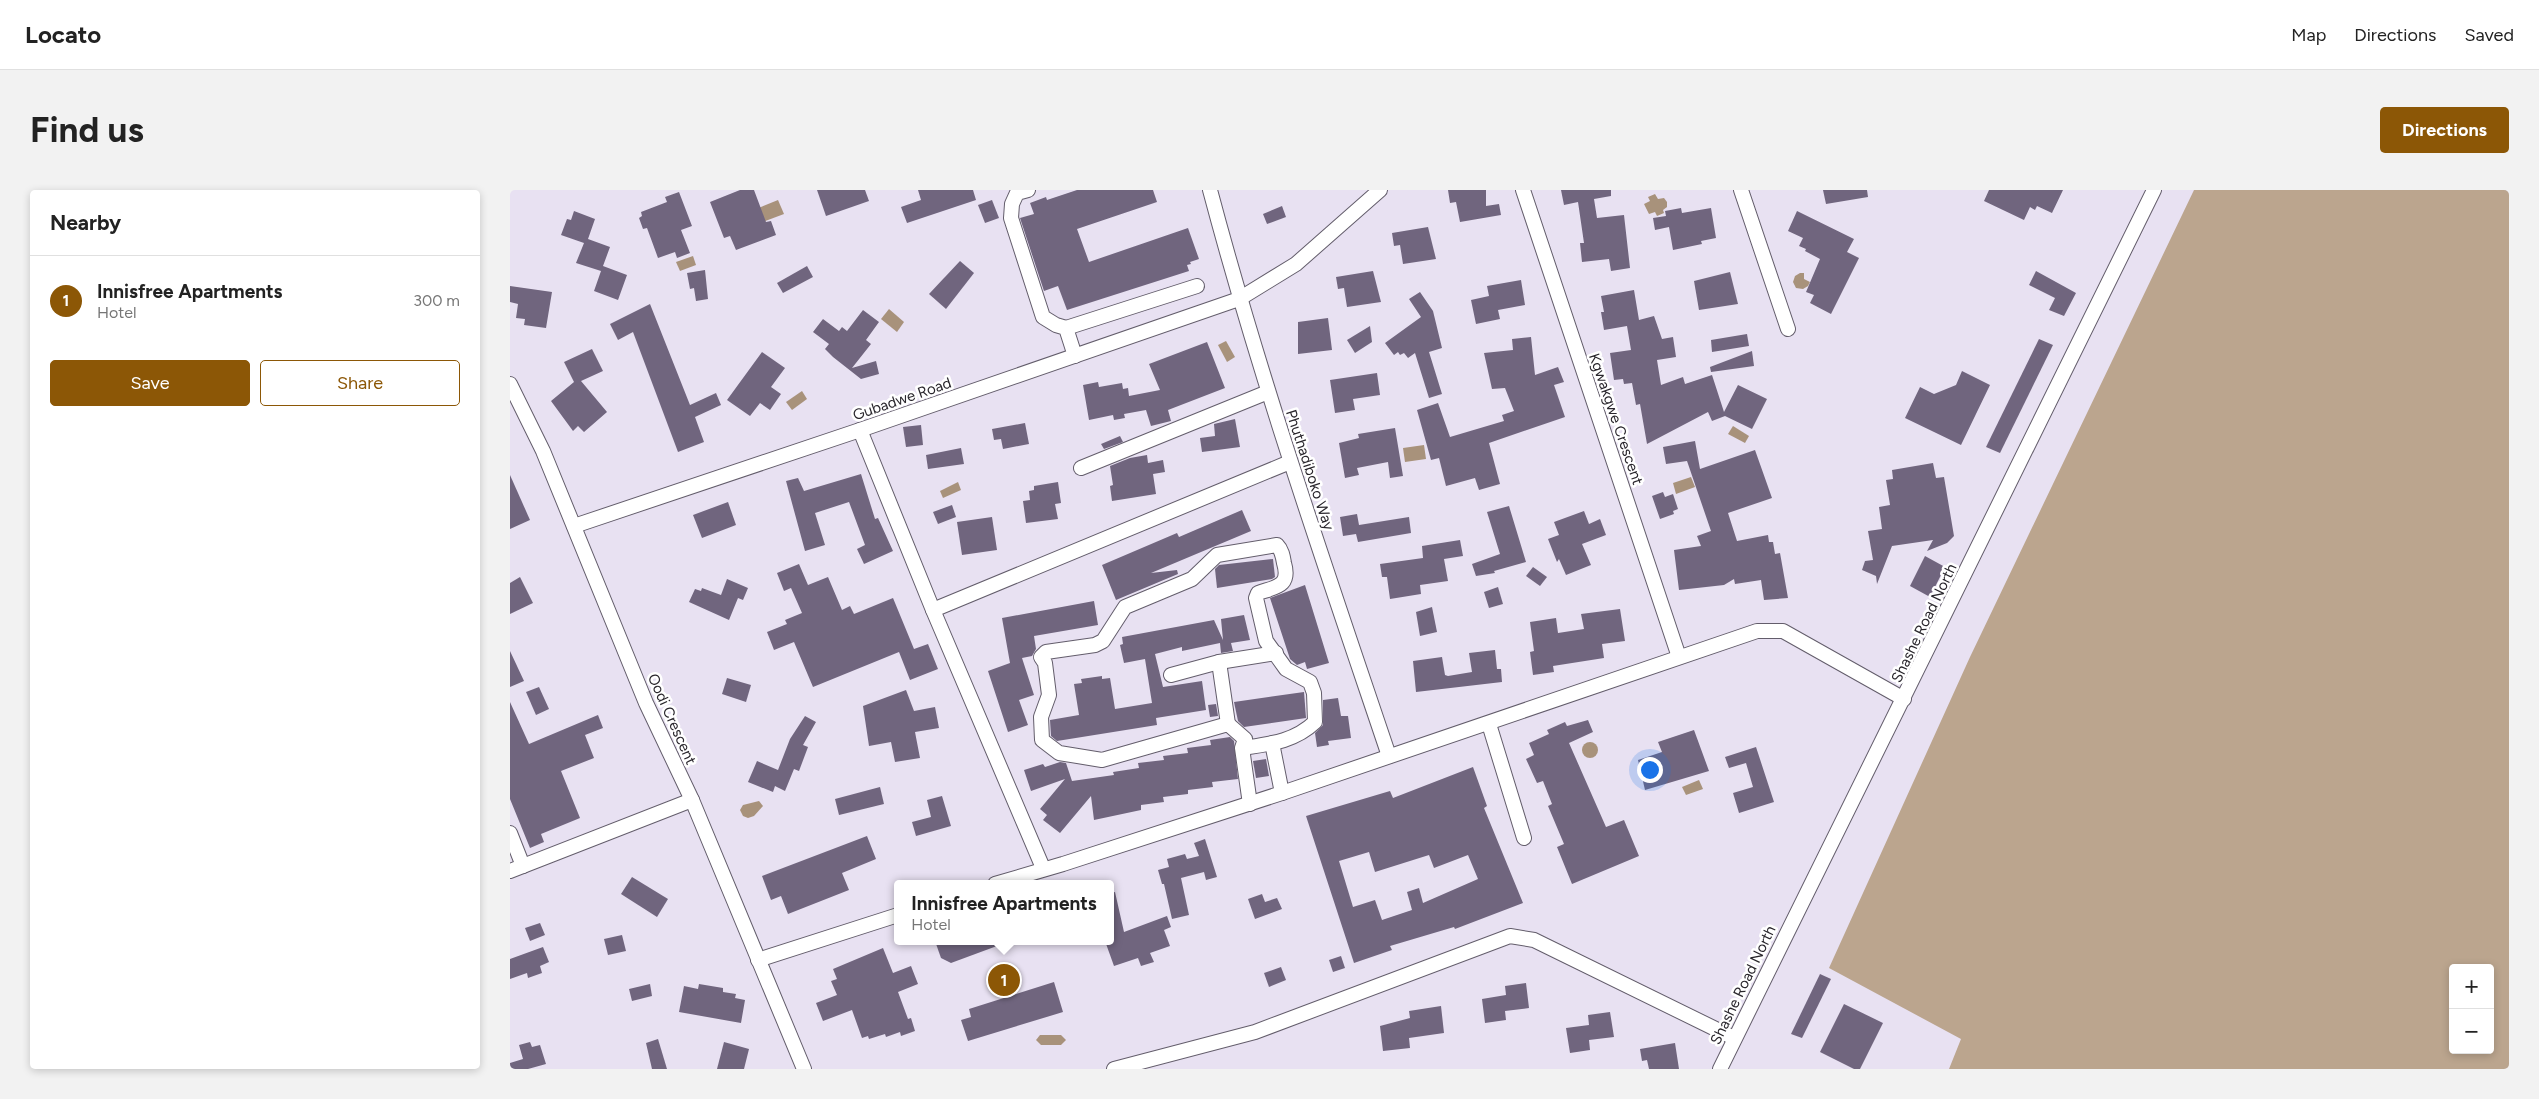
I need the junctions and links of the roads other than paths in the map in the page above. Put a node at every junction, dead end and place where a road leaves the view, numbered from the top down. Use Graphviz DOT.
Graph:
graph roads {
  1 [pos="1028,190"];
  2 [pos="1210,190"];
  3 [pos="1380,190"];
  4 [pos="1523,190"];
  5 [pos="2154,190"];
  6 [pos="1747,194"];
  7 [pos="1196,286"];
  8 [pos="1239,298"];
  9 [pos="1066,328"];
  10 [pos="1788,329"];
  11 [pos="1075,356"];
  12 [pos="510,384"];
  13 [pos="1268,392"];
  14 [pos="860,430"];
  15 [pos="1290,462"];
  16 [pos="1081,468"];
  17 [pos="574,526"];
  18 [pos="933,610"];
  19 [pos="1276,652"];
  20 [pos="1679,657"];
  21 [pos="1219,662"];
  22 [pos="1171,675"];
  23 [pos="1904,699"];
  24 [pos="1228,724"];
  25 [pos="1489,724"];
  26 [pos="1272,743"];
  27 [pos="1242,748"];
  28 [pos="1389,756"];
  29 [pos="1282,793"];
  30 [pos="692,800"];
  31 [pos="1250,804"];
  32 [pos="510,833"];
  33 [pos="1524,838"];
  34 [pos="516,868"];
  35 [pos="1043,868"];
  36 [pos="1007,880"];
  37 [pos="894,916"];
  38 [pos="758,960"];
  39 [pos="1734,1038"];
  40 [pos="804,1069"];
  41 [pos="1114,1069"];
  42 [pos="1720,1069"];
  1 -- 9 [label="street"];
  2 -- 8 [label="street, Phuthadiboko Way"];
  3 -- 8 [label="street"];
  4 -- 20 [label="street, Kgwakgwe Crescent"];
  5 -- 23 [label="street, Shashe Road North"];
  6 -- 10 [label="street"];
  7 -- 9 [label="street"];
  8 -- 11 [label="street, Gubadwe Road"];
  8 -- 13 [label="street, Phuthadiboko Way"];
  9 -- 11 [label="street"];
  11 -- 14 [label="street, Gubadwe Road"];
  12 -- 17 [label="street, Oodi Crescent"];
  13 -- 15 [label="street, Phuthadiboko Way"];
  13 -- 16 [label="street"];
  14 -- 17 [label="street, Gubadwe Road"];
  14 -- 18 [label="street"];
  15 -- 18 [label="street"];
  15 -- 28 [label="street, Phuthadiboko Way"];
  17 -- 30 [label="street, Oodi Crescent"];
  18 -- 35 [label="street"];
  19 -- 21 [label="street"];
  19 -- 24 [label="street"];
  19 -- 26 [label="street"];
  20 -- 23 [label="street"];
  20 -- 25 [label="street"];
  21 -- 22 [label="street"];
  21 -- 24 [label="street"];
  23 -- 39 [label="street, Shashe Road North"];
  24 -- 27 [label="street"];
  25 -- 28 [label="street"];
  25 -- 33 [label="street"];
  26 -- 27 [label="street"];
  26 -- 29 [label="street"];
  27 -- 31 [label="street"];
  28 -- 29 [label="street"];
  29 -- 31 [label="street"];
  30 -- 34 [label="street"];
  30 -- 38 [label="street, Oodi Crescent"];
  31 -- 35 [label="street"];
  32 -- 34 [label="street"];
  35 -- 36 [label="street"];
  37 -- 38 [label="street"];
  38 -- 40 [label="street, Oodi Crescent"];
  39 -- 41 [label="street"];
  39 -- 42 [label="street, Shashe Road North"];
}
